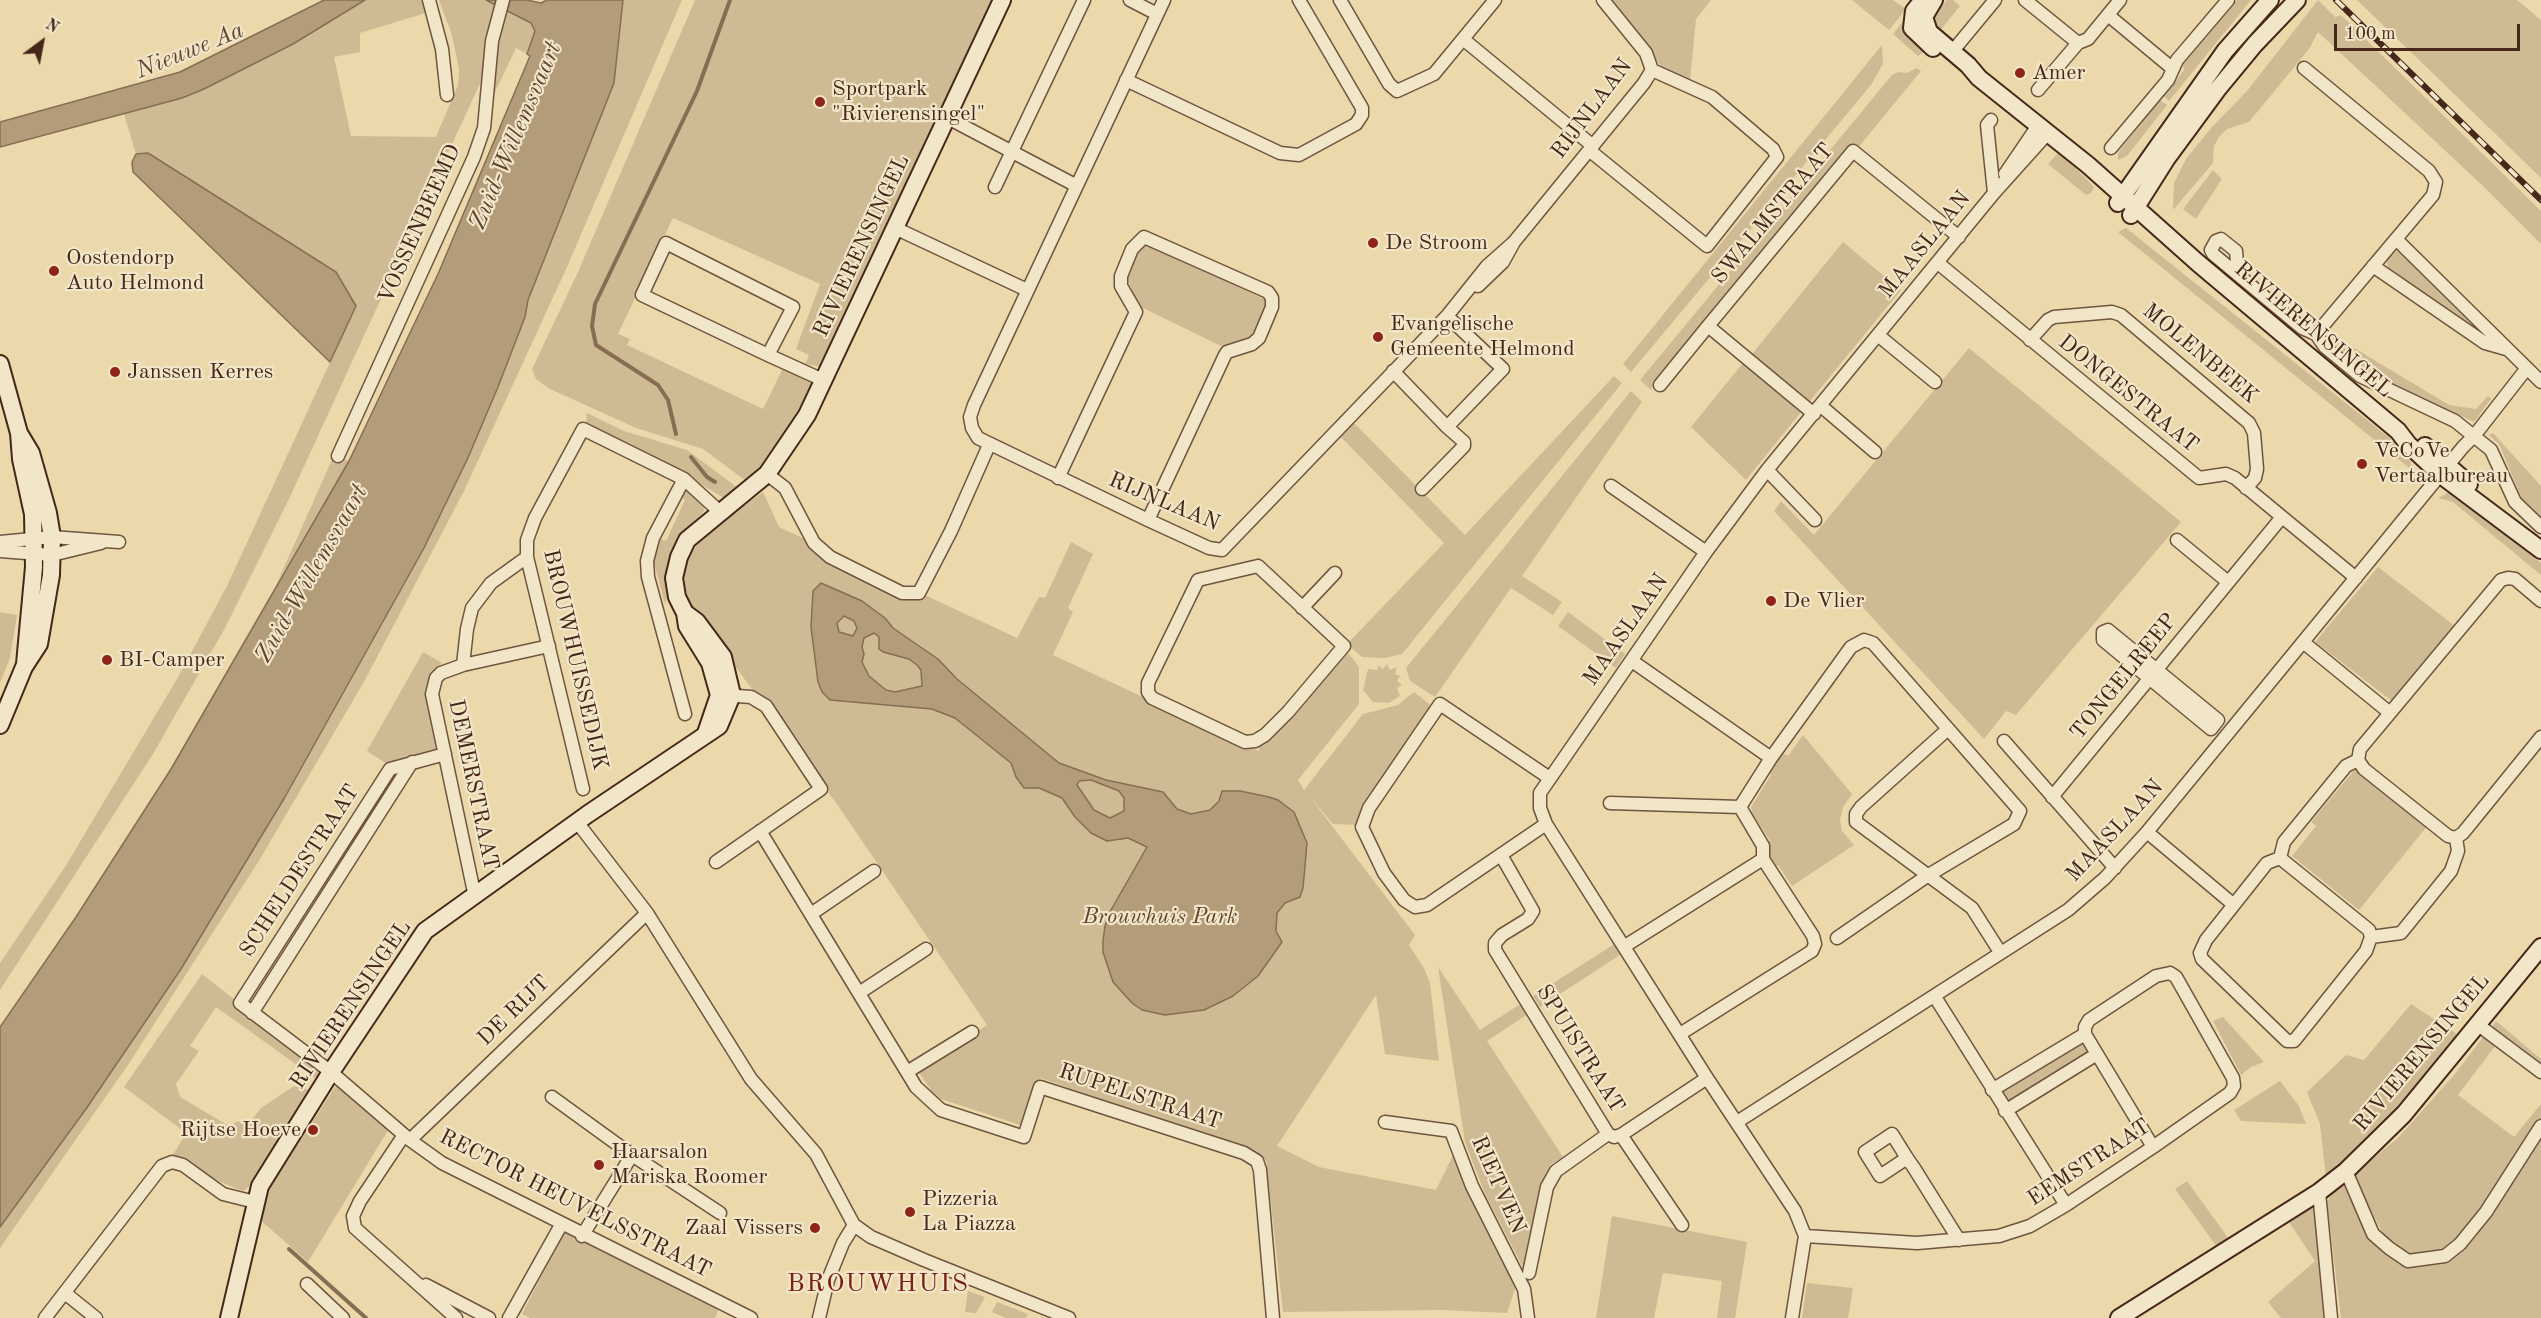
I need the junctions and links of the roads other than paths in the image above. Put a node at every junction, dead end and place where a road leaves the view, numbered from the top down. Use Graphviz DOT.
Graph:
graph roads {
  1 [pos="429,0"];
  2 [pos="1002,0"];
  3 [pos="1084,0"];
  4 [pos="1130,0"];
  5 [pos="1164,0"];
  6 [pos="1299,0"];
  7 [pos="1340,0"];
  8 [pos="1495,0"];
  9 [pos="1604,0"];
  10 [pos="1995,0"];
  11 [pos="2025,0"];
  12 [pos="2120,0"];
  13 [pos="2228,0"];
  14 [pos="2270,0"];
  15 [pos="2297,0"];
  16 [pos="1922,3"];
  17 [pos="502,4"];
  18 [pos="1157,14"];
  19 [pos="2108,15"];
  20 [pos="1463,39"];
  21 [pos="2078,43"];
  22 [pos="1950,55"];
  23 [pos="2304,68"];
  24 [pos="2173,69"];
  25 [pos="1652,70"];
  26 [pos="1126,80"];
  27 [pos="2038,90"];
  28 [pos="447,95"];
  29 [pos="948,118"];
  30 [pos="1991,120"];
  31 [pos="2047,135"];
  32 [pos="1591,148"];
  33 [pos="2111,148"];
  34 [pos="1012,150"];
  35 [pos="1076,185"];
  36 [pos="995,187"];
  37 [pos="1994,193"];
  38 [pos="2127,206"];
  39 [pos="895,228"];
  40 [pos="1959,237"];
  41 [pos="2396,239"];
  42 [pos="1938,263"];
  43 [pos="2373,266"];
  44 [pos="2238,275"];
  45 [pos="1027,290"];
  46 [pos="1447,316"];
  47 [pos="1708,326"];
  48 [pos="2316,334"];
  49 [pos="1878,336"];
  50 [pos="2030,340"];
  51 [pos="2508,350"];
  52 [pos="768,355"];
  53 [pos="0,364"];
  54 [pos="2527,368"];
  55 [pos="1393,371"];
  56 [pos="823,380"];
  57 [pos="2541,381"];
  58 [pos="1935,382"];
  59 [pos="1660,385"];
  60 [pos="1817,410"];
  61 [pos="1447,426"];
  62 [pos="19,433"];
  63 [pos="2474,436"];
  64 [pos="989,445"];
  65 [pos="1875,452"];
  66 [pos="338,456"];
  67 [pos="1767,470"];
  68 [pos="2444,470"];
  69 [pos="767,474"];
  70 [pos="1058,478"];
  71 [pos="684,479"];
  72 [pos="1611,486"];
  73 [pos="2246,488"];
  74 [pos="1422,489"];
  75 [pos="720,512"];
  76 [pos="2282,517"];
  77 [pos="1148,520"];
  78 [pos="1815,520"];
  79 [pos="2541,527"];
  80 [pos="52,537"];
  81 [pos="2177,540"];
  82 [pos="0,542"];
  83 [pos="105,542"];
  84 [pos="119,542"];
  85 [pos="34,547"];
  86 [pos="1222,550"];
  87 [pos="2541,550"];
  88 [pos="0,551"];
  89 [pos="1706,552"];
  90 [pos="51,555"];
  91 [pos="527,557"];
  92 [pos="1224,572"];
  93 [pos="1335,573"];
  94 [pos="2356,578"];
  95 [pos="2228,582"];
  96 [pos="2541,601"];
  97 [pos="1302,608"];
  98 [pos="2303,642"];
  99 [pos="549,646"];
  100 [pos="1632,661"];
  101 [pos="464,665"];
  102 [pos="24,668"];
  103 [pos="2153,674"];
  104 [pos="725,695"];
  105 [pos="2390,713"];
  106 [pos="685,714"];
  107 [pos="0,724"];
  108 [pos="1948,729"];
  109 [pos="2541,737"];
  110 [pos="2004,741"];
  111 [pos="445,753"];
  112 [pos="1771,758"];
  113 [pos="2358,760"];
  114 [pos="1548,777"];
  115 [pos="583,789"];
  116 [pos="2052,797"];
  117 [pos="1610,803"];
  118 [pos="1740,807"];
  119 [pos="577,822"];
  120 [pos="1546,824"];
  121 [pos="760,831"];
  122 [pos="2147,832"];
  123 [pos="2457,838"];
  124 [pos="1501,855"];
  125 [pos="2280,858"];
  126 [pos="1763,859"];
  127 [pos="716,862"];
  128 [pos="2115,868"];
  129 [pos="874,871"];
  130 [pos="1927,876"];
  131 [pos="476,897"];
  132 [pos="2234,905"];
  133 [pos="647,913"];
  134 [pos="811,914"];
  135 [pos="2371,937"];
  136 [pos="1837,938"];
  137 [pos="1625,946"];
  138 [pos="2541,946"];
  139 [pos="926,949"];
  140 [pos="2000,952"];
  141 [pos="859,993"];
  142 [pos="1935,997"];
  143 [pos="2477,1024"];
  144 [pos="972,1032"];
  145 [pos="1680,1034"];
  146 [pos="2085,1034"];
  147 [pos="2097,1054"];
  148 [pos="907,1071"];
  149 [pos="331,1072"];
  150 [pos="2541,1072"];
  151 [pos="1707,1078"];
  152 [pos="1992,1090"];
  153 [pos="552,1097"];
  154 [pos="2005,1111"];
  155 [pos="1384,1122"];
  156 [pos="1737,1122"];
  157 [pos="2541,1126"];
  158 [pos="1615,1134"];
  159 [pos="407,1138"];
  160 [pos="2153,1147"];
  161 [pos="632,1155"];
  162 [pos="1907,1158"];
  163 [pos="2346,1171"];
  164 [pos="2319,1192"];
  165 [pos="255,1202"];
  166 [pos="2066,1205"];
  167 [pos="720,1213"];
  168 [pos="561,1225"];
  169 [pos="854,1225"];
  170 [pos="1682,1225"];
  171 [pos="582,1236"];
  172 [pos="1805,1236"];
  173 [pos="1959,1240"];
  174 [pos="1529,1273"];
  175 [pos="410,1277"];
  176 [pos="307,1284"];
  177 [pos="65,1293"];
  178 [pos="45,1318"];
  179 [pos="96,1318"];
  180 [pos="229,1318"];
  181 [pos="343,1318"];
  182 [pos="456,1318"];
  183 [pos="489,1318"];
  184 [pos="509,1318"];
  185 [pos="751,1318"];
  186 [pos="819,1318"];
  187 [pos="1069,1318"];
  188 [pos="1272,1318"];
  189 [pos="1528,1318"];
  190 [pos="1792,1318"];
  191 [pos="2119,1318"];
  192 [pos="2331,1318"];
  1 -- 28 [label="street"];
  2 -- 29 [label="street, RIVIERENSINGEL"];
  3 -- 34 [label="street"];
  4 -- 18 [label="street"];
  5 -- 18 [label="street, RIJNLAAN"];
  6 -- 26 [label="street"];
  7 -- 20 [label="street"];
  8 -- 20 [label="street"];
  9 -- 25 [label="street, RIJNLAAN"];
  10 -- 22 [label="street"];
  11 -- 21 [label="street"];
  12 -- 19 [label="street"];
  13 -- 24 [label="street"];
  14 -- 38 [label="street"];
  15 -- 38 [label="street"];
  16 -- 22 [label="street, RIVIERENSINGEL"];
  17 -- 66 [label="street, VOSSENBEEMD"];
  18 -- 26 [label="street, RIJNLAAN"];
  19 -- 21 [label="street"];
  19 -- 24 [label="street"];
  20 -- 32 [label="street"];
  21 -- 27 [label="street"];
  22 -- 31 [label="street, RIVIERENSINGEL"];
  23 -- 41 [label="street"];
  24 -- 33 [label="street"];
  25 -- 32 [label="street, RIJNLAAN"];
  25 -- 32 [label="street"];
  26 -- 35 [label="street, RIJNLAAN"];
  29 -- 34 [label="street"];
  29 -- 39 [label="street, RIVIERENSINGEL"];
  30 -- 37 [label="street, MAASLAAN"];
  31 -- 37 [label="street, MAASLAAN"];
  31 -- 38 [label="street, RIVIERENSINGEL"];
  32 -- 46 [label="street, RIJNLAAN"];
  34 -- 35 [label="street"];
  34 -- 36 [label="street"];
  35 -- 45 [label="street, RIJNLAAN"];
  37 -- 40 [label="street, MAASLAAN"];
  38 -- 68 [label="street, RIVIERENSINGEL"];
  39 -- 45 [label="street"];
  39 -- 56 [label="street, RIVIERENSINGEL"];
  40 -- 42 [label="street, MAASLAAN"];
  40 -- 47 [label="street, SWALMSTRAAT"];
  41 -- 43 [label="street"];
  41 -- 51 [label="street"];
  42 -- 49 [label="street, MAASLAAN"];
  42 -- 50 [label="street, DONGESTRAAT"];
  43 -- 48 [label="street"];
  43 -- 51 [label="street"];
  44 -- 48 [label="street"];
  45 -- 64 [label="street, RIJNLAAN"];
  46 -- 55 [label="street, RIJNLAAN"];
  46 -- 61 [label="street"];
  47 -- 59 [label="street, SWALMSTRAAT"];
  47 -- 60 [label="street"];
  48 -- 63 [label="street"];
  49 -- 58 [label="street"];
  49 -- 60 [label="street, MAASLAAN"];
  50 -- 73 [label="street, DONGESTRAAT"];
  50 -- 73 [label="street, MOLENBEEK"];
  51 -- 54 [label="street"];
  52 -- 52 [label="street, RIVIERENSINGEL"];
  52 -- 56 [label="street, RIVIERENSINGEL"];
  53 -- 62 [label="street"];
  54 -- 57 [label="street"];
  54 -- 63 [label="street, MAASLAAN"];
  55 -- 61 [label="street"];
  55 -- 86 [label="street, RIJNLAAN"];
  56 -- 69 [label="street, RIVIERENSINGEL"];
  60 -- 65 [label="street"];
  60 -- 67 [label="street, MAASLAAN"];
  61 -- 74 [label="street"];
  62 -- 80 [label="street"];
  62 -- 85 [label="street"];
  63 -- 68 [label="street, MAASLAAN"];
  63 -- 79 [label="street"];
  64 -- 69 [label="street"];
  64 -- 70 [label="street, RIJNLAAN"];
  67 -- 78 [label="street"];
  67 -- 89 [label="street, MAASLAAN"];
  68 -- 87 [label="street, RIVIERENSINGEL"];
  68 -- 94 [label="street, MAASLAAN"];
  69 -- 75 [label="street, RIVIERENSINGEL"];
  70 -- 77 [label="street, RIJNLAAN"];
  70 -- 77 [label="street"];
  71 -- 75 [label="street, BROUWHUISSEDIJK"];
  71 -- 91 [label="street, BROUWHUISSEDIJK"];
  71 -- 106 [label="street"];
  72 -- 89 [label="street"];
  73 -- 76 [label="street, DONGESTRAAT"];
  75 -- 104 [label="street, RIVIERENSINGEL"];
  76 -- 94 [label="street, DONGESTRAAT"];
  76 -- 95 [label="street, TONGELREEP"];
  77 -- 86 [label="street, RIJNLAAN"];
  80 -- 83 [label="street"];
  80 -- 85 [label="street"];
  80 -- 90 [label="street"];
  81 -- 95 [label="street"];
  82 -- 85 [label="street"];
  83 -- 84 [label="street"];
  83 -- 90 [label="street"];
  85 -- 88 [label="street"];
  85 -- 90 [label="street"];
  85 -- 102 [label="street"];
  86 -- 92 [label="street"];
  89 -- 100 [label="street, MAASLAAN"];
  90 -- 102 [label="street"];
  91 -- 99 [label="street, BROUWHUISSEDIJK"];
  91 -- 101 [label="street, DEMERSTRAAT"];
  92 -- 97 [label="street"];
  92 -- 97 [label="street"];
  93 -- 97 [label="street"];
  94 -- 98 [label="street, MAASLAAN"];
  95 -- 103 [label="street, TONGELREEP"];
  96 -- 105 [label="street"];
  98 -- 105 [label="street"];
  98 -- 122 [label="street, MAASLAAN"];
  99 -- 101 [label="street, DEMERSTRAAT"];
  99 -- 115 [label="street, BROUWHUISSEDIJK"];
  100 -- 112 [label="street"];
  100 -- 114 [label="street, MAASLAAN"];
  101 -- 111 [label="street, DEMERSTRAAT"];
  102 -- 107 [label="street"];
  103 -- 103 [label="street"];
  103 -- 116 [label="street, TONGELREEP"];
  104 -- 119 [label="street, RIVIERENSINGEL"];
  104 -- 121 [label="street"];
  105 -- 113 [label="street"];
  108 -- 112 [label="street"];
  108 -- 130 [label="street"];
  108 -- 130 [label="street"];
  109 -- 123 [label="street"];
  110 -- 116 [label="street"];
  111 -- 131 [label="street, DEMERSTRAAT"];
  111 -- 149 [label="street, SCHELDESTRAAT"];
  112 -- 118 [label="street"];
  113 -- 123 [label="street"];
  113 -- 125 [label="street"];
  114 -- 120 [label="street, MAASLAAN"];
  114 -- 124 [label="street"];
  116 -- 128 [label="street"];
  117 -- 118 [label="street"];
  118 -- 126 [label="street"];
  119 -- 131 [label="street, RIVIERENSINGEL"];
  119 -- 133 [label="street"];
  120 -- 124 [label="street"];
  120 -- 137 [label="street, MAASLAAN"];
  121 -- 127 [label="street"];
  121 -- 134 [label="street, RUPELSTRAAT"];
  122 -- 128 [label="street, MAASLAAN"];
  122 -- 132 [label="street"];
  123 -- 135 [label="street"];
  124 -- 158 [label="street, SPUISTRAAT"];
  125 -- 132 [label="street"];
  125 -- 135 [label="street"];
  126 -- 137 [label="street"];
  126 -- 145 [label="street"];
  128 -- 140 [label="street, MAASLAAN"];
  129 -- 134 [label="street"];
  130 -- 136 [label="street"];
  130 -- 140 [label="street"];
  131 -- 149 [label="street, RIVIERENSINGEL"];
  132 -- 135 [label="street"];
  133 -- 159 [label="street, DE RIJT"];
  133 -- 169 [label="street"];
  134 -- 141 [label="street, RUPELSTRAAT"];
  137 -- 145 [label="street, MAASLAAN"];
  138 -- 143 [label="street, RIVIERENSINGEL"];
  139 -- 141 [label="street"];
  140 -- 142 [label="street, MAASLAAN"];
  141 -- 148 [label="street, RUPELSTRAAT"];
  142 -- 152 [label="street"];
  142 -- 156 [label="street, MAASLAAN"];
  143 -- 150 [label="street"];
  143 -- 163 [label="street, RIVIERENSINGEL"];
  144 -- 148 [label="street"];
  145 -- 151 [label="street, MAASLAAN"];
  146 -- 147 [label="street"];
  146 -- 152 [label="street"];
  146 -- 160 [label="street, EEMSTRAAT"];
  147 -- 154 [label="street"];
  147 -- 160 [label="street"];
  148 -- 188 [label="street, RUPELSTRAAT"];
  149 -- 159 [label="street, RECTOR HEUVELSSTRAAT"];
  149 -- 165 [label="street, RIVIERENSINGEL"];
  151 -- 156 [label="street, MAASLAAN"];
  151 -- 158 [label="street, SPUISTRAAT"];
  152 -- 154 [label="street"];
  153 -- 161 [label="street"];
  154 -- 166 [label="street"];
  155 -- 189 [label="street, RIETVEN"];
  156 -- 172 [label="street, MAASLAAN"];
  157 -- 163 [label="street"];
  158 -- 170 [label="street, SPUISTRAAT"];
  158 -- 174 [label="street, SPUISTRAAT"];
  159 -- 168 [label="street, RECTOR HEUVELSSTRAAT"];
  159 -- 175 [label="street, DE RIJT"];
  160 -- 166 [label="street, EEMSTRAAT"];
  161 -- 167 [label="street"];
  161 -- 171 [label="street"];
  162 -- 173 [label="street"];
  163 -- 164 [label="street, RIVIERENSINGEL"];
  164 -- 191 [label="street, RIVIERENSINGEL"];
  164 -- 192 [label="street"];
  165 -- 177 [label="street"];
  165 -- 180 [label="street, RIVIERENSINGEL"];
  166 -- 173 [label="street, EEMSTRAAT"];
  168 -- 171 [label="street, RECTOR HEUVELSSTRAAT"];
  168 -- 184 [label="street"];
  169 -- 186 [label="street"];
  169 -- 187 [label="street"];
  171 -- 185 [label="street, RECTOR HEUVELSSTRAAT"];
  172 -- 173 [label="street, EEMSTRAAT"];
  172 -- 190 [label="street"];
  175 -- 182 [label="street"];
  175 -- 183 [label="street"];
  176 -- 181 [label="street"];
  177 -- 178 [label="street"];
  177 -- 179 [label="street"];
}
